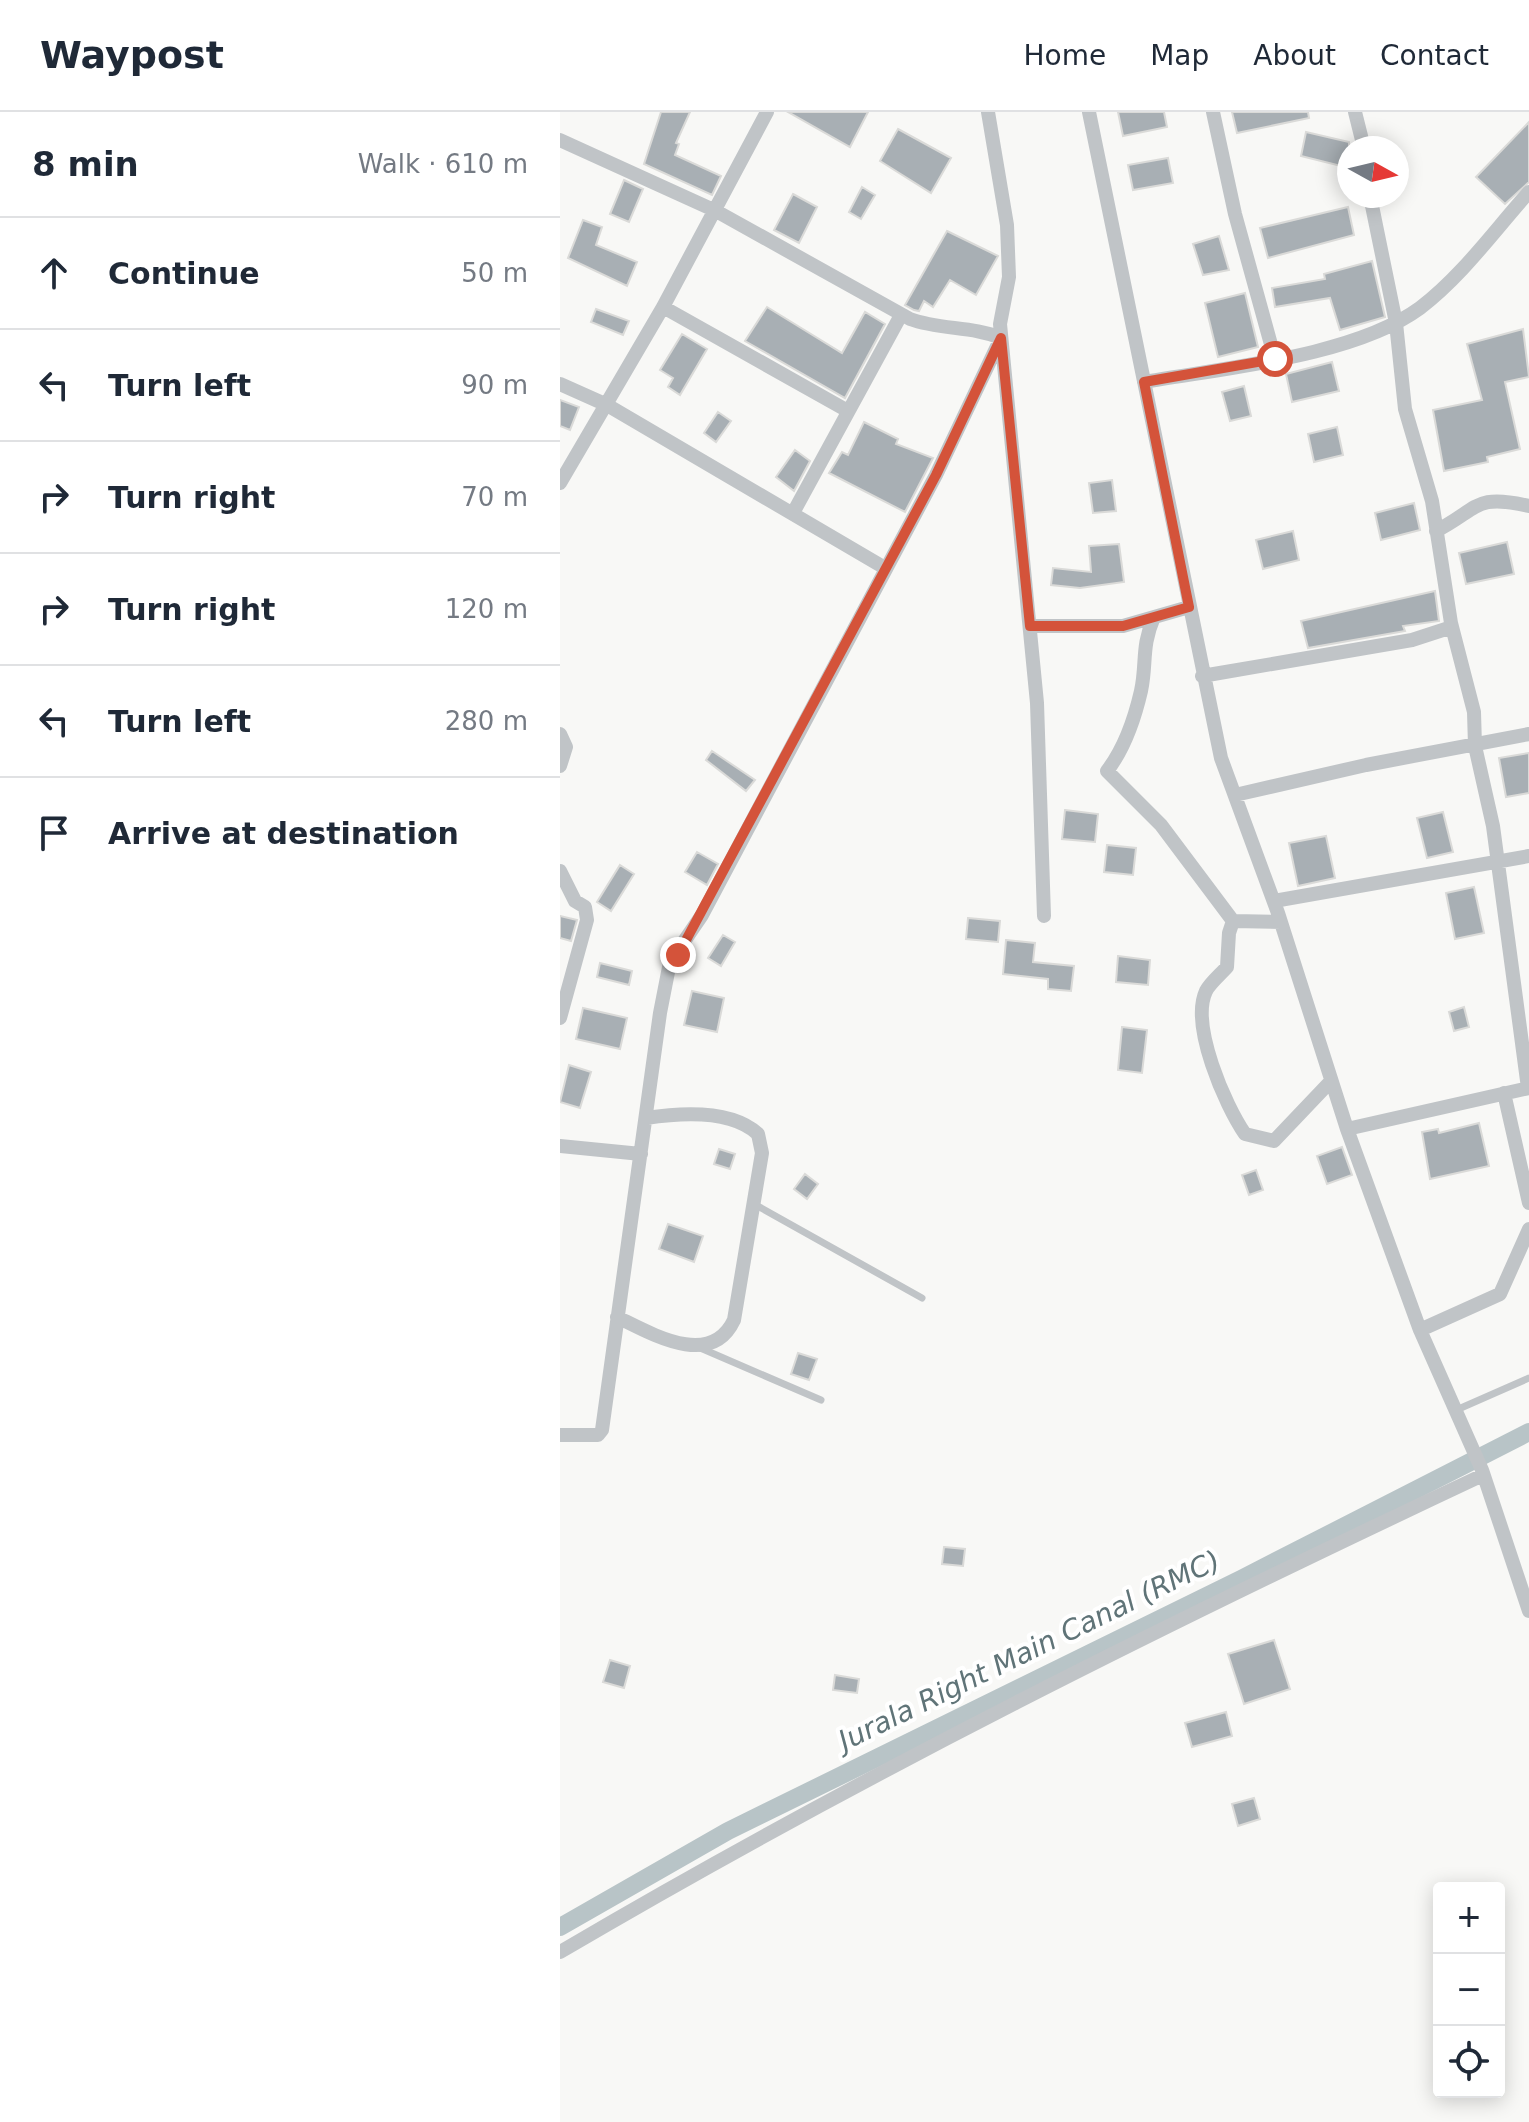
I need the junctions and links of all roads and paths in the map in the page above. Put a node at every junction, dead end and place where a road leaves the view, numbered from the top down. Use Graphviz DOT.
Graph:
graph roads {
  1 [pos="767,112"];
  2 [pos="988,112"];
  3 [pos="1089,112"];
  4 [pos="1213,112"];
  5 [pos="1355,112"];
  6 [pos="1361,136"];
  7 [pos="560,140"];
  8 [pos="1529,192"];
  9 [pos="1372,208"];
  10 [pos="716,211"];
  11 [pos="663,307"];
  12 [pos="901,315"];
  13 [pos="1396,323"];
  14 [pos="1001,338"];
  15 [pos="1275,359"];
  16 [pos="1144,382"];
  17 [pos="560,384"];
  18 [pos="607,405"];
  19 [pos="848,411"];
  20 [pos="560,483"];
  21 [pos="1529,506"];
  22 [pos="793,513"];
  23 [pos="1436,531"];
  24 [pos="885,568"];
  25 [pos="1189,607"];
  26 [pos="1154,617"];
  27 [pos="1030,626"];
  28 [pos="1452,627"];
  29 [pos="1202,676"];
  30 [pos="560,734"];
  31 [pos="1529,734"];
  32 [pos="1475,746"];
  33 [pos="560,766"];
  34 [pos="1235,795"];
  35 [pos="1529,856"];
  36 [pos="1497,863"];
  37 [pos="560,871"];
  38 [pos="1274,901"];
  39 [pos="1044,916"];
  40 [pos="1233,921"];
  41 [pos="1281,922"];
  42 [pos="560,1018"];
  43 [pos="1331,1081"];
  44 [pos="1529,1088"];
  45 [pos="1504,1093"];
  46 [pos="646,1118"];
  47 [pos="1347,1129"];
  48 [pos="560,1146"];
  49 [pos="641,1154"];
  50 [pos="1529,1203"];
  51 [pos="754,1204"];
  52 [pos="1529,1229"];
  53 [pos="922,1298"];
  54 [pos="617,1317"];
  55 [pos="1420,1330"];
  56 [pos="695,1346"];
  57 [pos="1529,1378"];
  58 [pos="821,1400"];
  59 [pos="1455,1413"];
  60 [pos="560,1435"];
  61 [pos="1483,1472"];
  62 [pos="1529,1611"];
  63 [pos="560,1952"];
  1 -- 10 [label="street"];
  2 -- 14 [label="street"];
  3 -- 16 [label="street"];
  4 -- 15 [label="street"];
  5 -- 6 [label="street"];
  7 -- 10 [label="street"];
  8 -- 13 [label="street"];
  9 -- 13 [label="street"];
  10 -- 11 [label="street"];
  10 -- 12 [label="street"];
  11 -- 18 [label="street"];
  11 -- 19 [label="street"];
  12 -- 14 [label="street"];
  12 -- 19 [label="street"];
  13 -- 15 [label="street"];
  13 -- 23 [label="street"];
  14 -- 24 [label="street"];
  14 -- 27 [label="street"];
  15 -- 16 [label="street"];
  16 -- 25 [label="street"];
  17 -- 18 [label="street"];
  18 -- 20 [label="street"];
  18 -- 22 [label="street"];
  19 -- 22 [label="street"];
  21 -- 23 [label="street"];
  22 -- 24 [label="street"];
  23 -- 28 [label="street"];
  24 -- 46 [label="street"];
  25 -- 26 [label="street"];
  25 -- 29 [label="street"];
  26 -- 27 [label="street"];
  26 -- 40 [label="street"];
  27 -- 39 [label="street"];
  28 -- 29 [label="street"];
  28 -- 32 [label="street"];
  29 -- 34 [label="street"];
  30 -- 33 [label="street"];
  31 -- 32 [label="street"];
  32 -- 34 [label="street"];
  32 -- 36 [label="street"];
  34 -- 38 [label="street"];
  35 -- 36 [label="street"];
  36 -- 38 [label="street"];
  36 -- 44 [label="street"];
  37 -- 42 [label="street"];
  38 -- 41 [label="street"];
  40 -- 41 [label="street"];
  40 -- 43 [label="street"];
  41 -- 43 [label="street"];
  43 -- 47 [label="street"];
  44 -- 45 [label="street"];
  45 -- 47 [label="street"];
  45 -- 50 [label="street"];
  46 -- 49 [label="street"];
  46 -- 51 [label="street"];
  47 -- 55 [label="street"];
  48 -- 49 [label="street"];
  49 -- 54 [label="street"];
  51 -- 53 [label="lane"];
  51 -- 56 [label="street"];
  52 -- 55 [label="street"];
  54 -- 56 [label="street"];
  54 -- 60 [label="street"];
  55 -- 59 [label="street"];
  56 -- 58 [label="lane"];
  57 -- 59 [label="lane"];
  59 -- 61 [label="street"];
  61 -- 62 [label="street"];
  61 -- 63 [label="street"];
}
